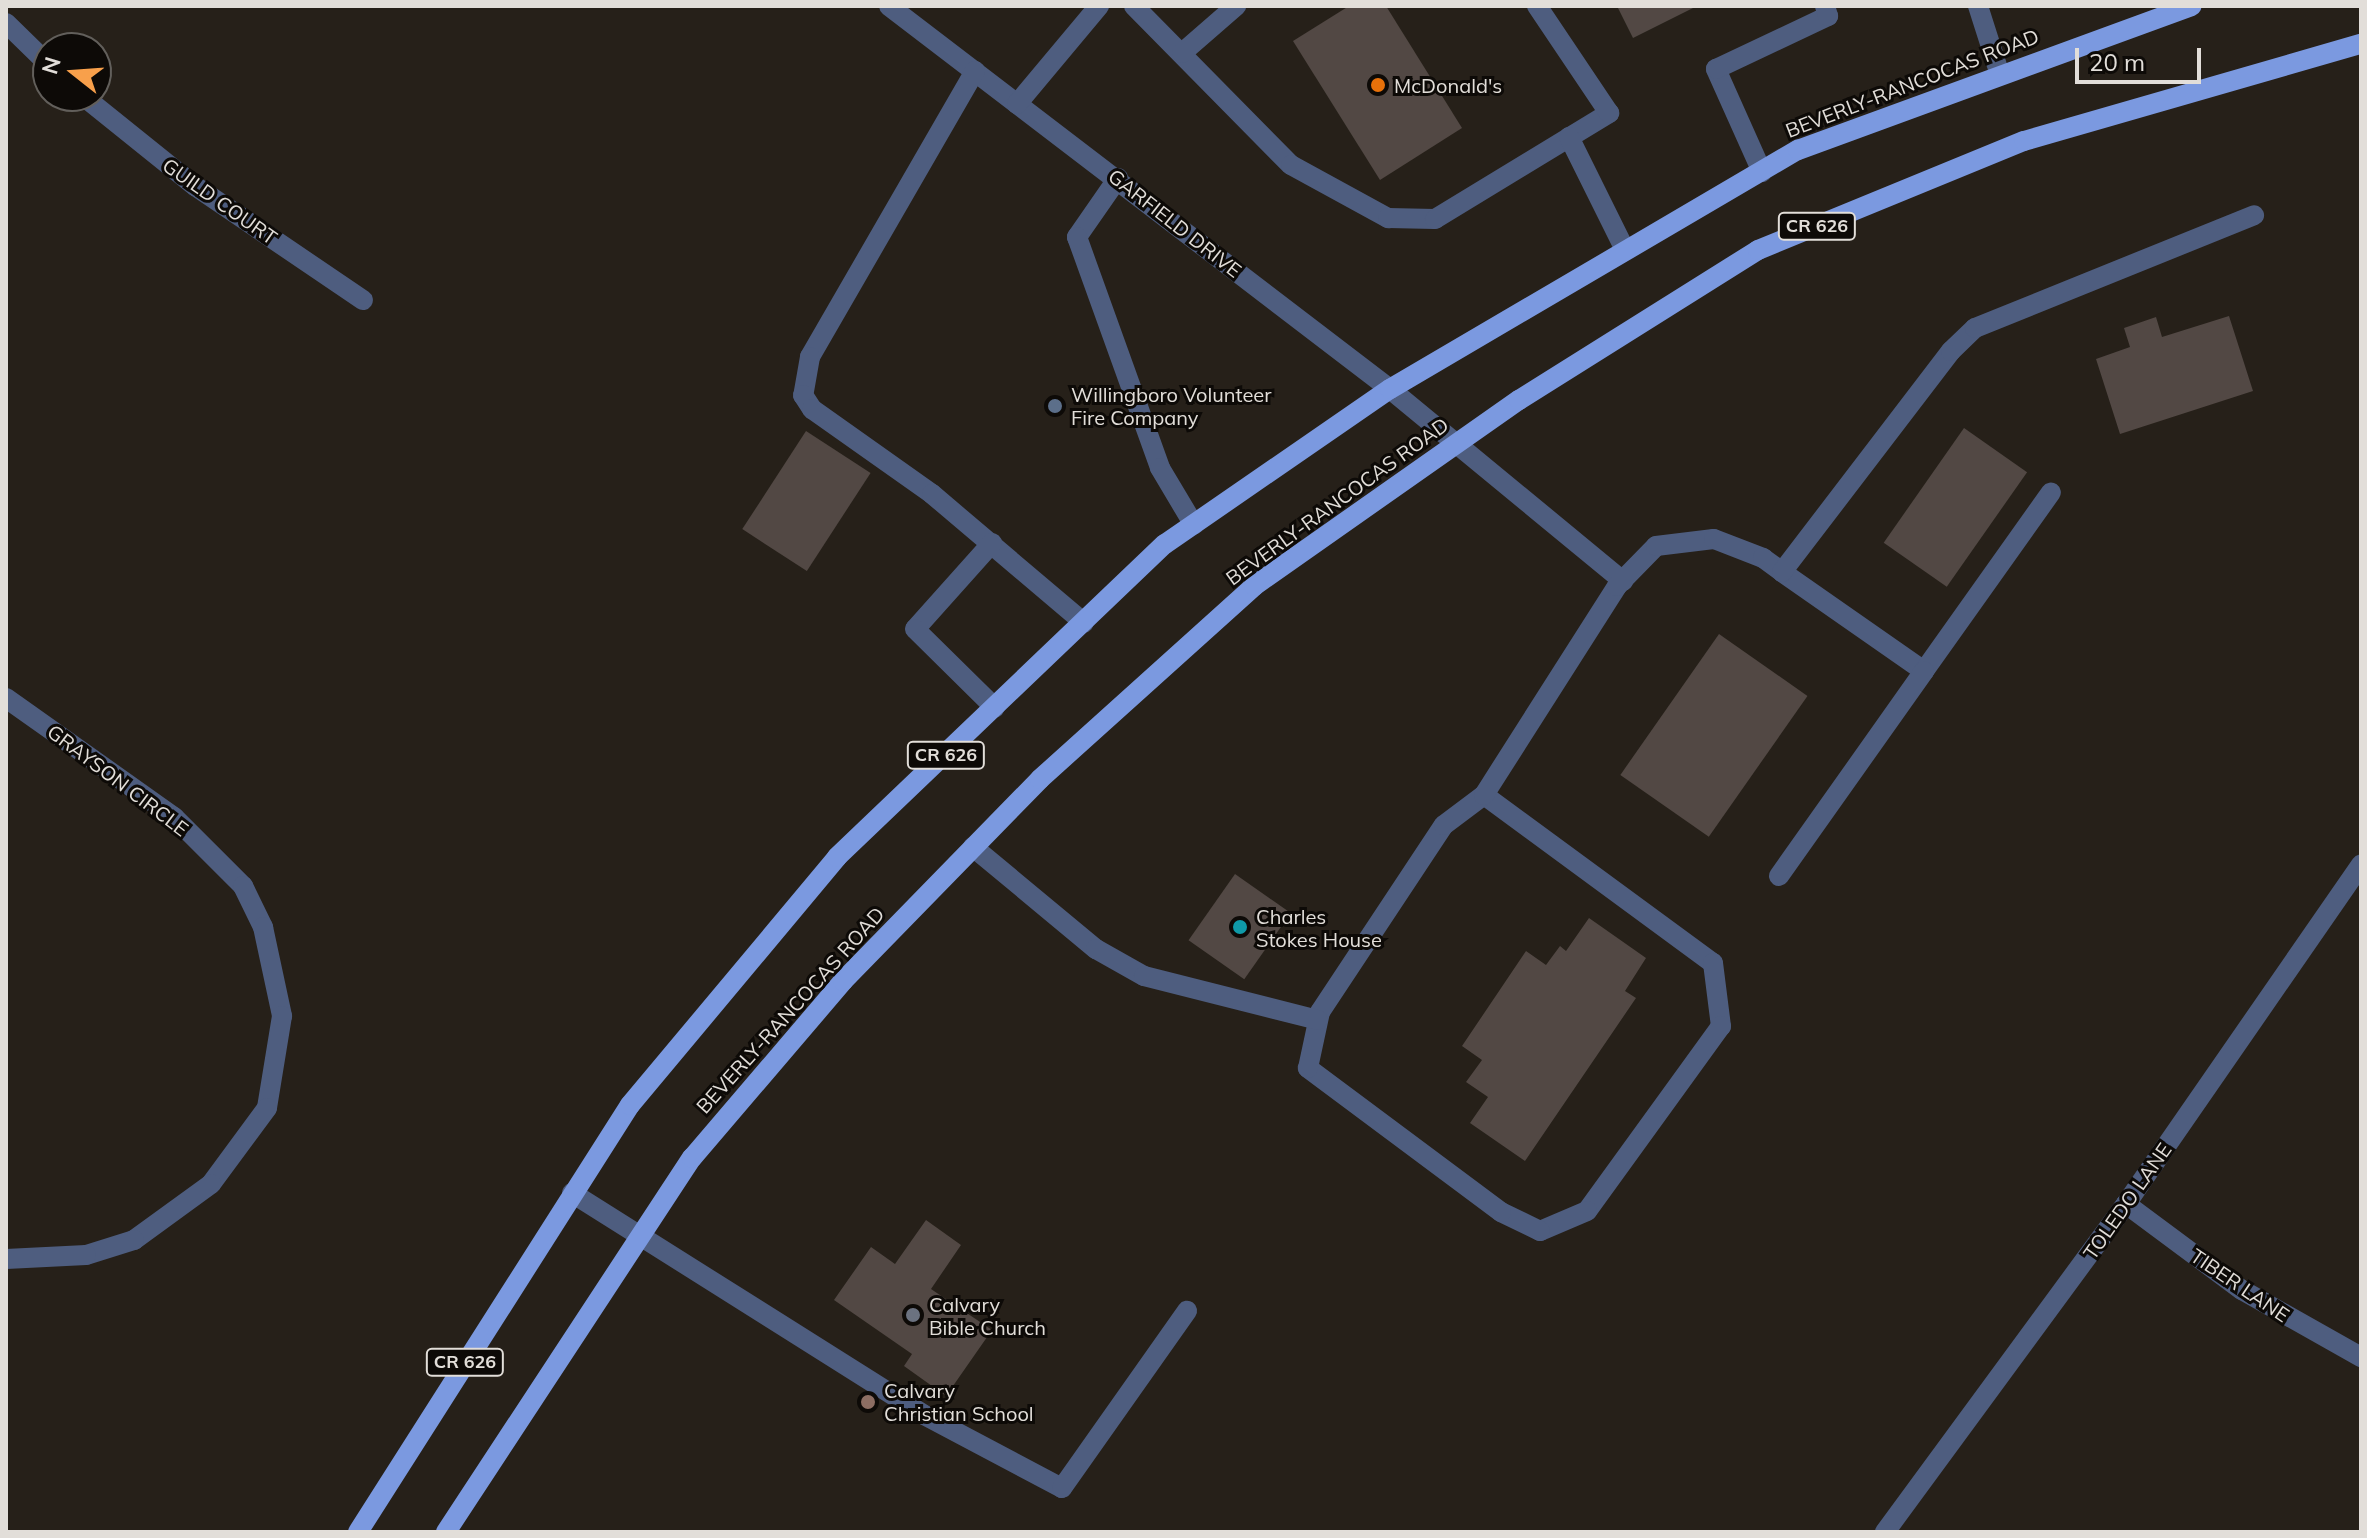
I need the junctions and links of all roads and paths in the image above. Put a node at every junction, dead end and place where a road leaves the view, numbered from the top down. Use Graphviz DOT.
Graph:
graph roads {
  1 [pos="889,6"];
  2 [pos="1099,6"];
  3 [pos="1134,6"];
  4 [pos="1236,6"];
  5 [pos="1537,6"];
  6 [pos="1825,6"];
  7 [pos="1978,6"];
  8 [pos="2191,6"];
  9 [pos="6,23"];
  10 [pos="2361,44"];
  11 [pos="32,48"];
  12 [pos="1182,53"];
  13 [pos="975,71"];
  14 [pos="1999,72"];
  15 [pos="1017,104"];
  16 [pos="103,112"];
  17 [pos="1569,137"];
  18 [pos="1762,172"];
  19 [pos="1118,178"];
  20 [pos="2254,215"];
  21 [pos="1625,250"];
  22 [pos="363,300"];
  23 [pos="1390,389"];
  24 [pos="1457,444"];
  25 [pos="2051,492"];
  26 [pos="1194,525"];
  27 [pos="992,543"];
  28 [pos="1782,572"];
  29 [pos="1623,581"];
  30 [pos="1084,623"];
  31 [pos="1924,671"];
  32 [pos="6,698"];
  33 [pos="995,708"];
  34 [pos="1484,795"];
  35 [pos="973,847"];
  36 [pos="2361,864"];
  37 [pos="1779,876"];
  38 [pos="1318,1020"];
  39 [pos="572,1193"];
  40 [pos="2126,1204"];
  41 [pos="639,1237"];
  42 [pos="6,1259"];
  43 [pos="1187,1311"];
  44 [pos="2361,1357"];
  45 [pos="358,1532"];
  46 [pos="446,1532"];
  47 [pos="1885,1532"];
  1 -- 13 [label="street, GARFIELD DRIVE"];
  2 -- 15 [label="street"];
  3 -- 12 [label="street"];
  4 -- 12 [label="street"];
  5 -- 17 [label="street"];
  6 -- 18 [label="street"];
  7 -- 14 [label="street"];
  8 -- 14 [label="main road, BEVERLY-RANCOCAS ROAD / CR 626"];
  9 -- 11 [label="street"];
  10 -- 24 [label="main road, BEVERLY-RANCOCAS ROAD / CR 626"];
  12 -- 17 [label="street"];
  13 -- 15 [label="street, GARFIELD DRIVE"];
  13 -- 27 [label="street"];
  14 -- 18 [label="main road, BEVERLY-RANCOCAS ROAD / CR 626"];
  15 -- 19 [label="street, GARFIELD DRIVE"];
  16 -- 22 [label="street, GUILD COURT"];
  17 -- 21 [label="street"];
  18 -- 21 [label="main road, BEVERLY-RANCOCAS ROAD / CR 626"];
  19 -- 23 [label="street, GARFIELD DRIVE"];
  19 -- 26 [label="street"];
  20 -- 28 [label="street"];
  21 -- 23 [label="main road, BEVERLY-RANCOCAS ROAD / CR 626"];
  23 -- 24 [label="street, GARFIELD DRIVE"];
  23 -- 26 [label="main road, BEVERLY-RANCOCAS ROAD / CR 626"];
  24 -- 29 [label="street, GARFIELD DRIVE"];
  24 -- 35 [label="main road, BEVERLY-RANCOCAS ROAD / CR 626"];
  25 -- 31 [label="street"];
  26 -- 30 [label="main road, BEVERLY-RANCOCAS ROAD / CR 626"];
  27 -- 30 [label="street"];
  27 -- 33 [label="street"];
  28 -- 29 [label="street"];
  28 -- 31 [label="street"];
  29 -- 34 [label="street"];
  30 -- 33 [label="main road, BEVERLY-RANCOCAS ROAD / CR 626"];
  31 -- 37 [label="street"];
  32 -- 42 [label="street, GRAYSON CIRCLE"];
  33 -- 39 [label="main road, BEVERLY-RANCOCAS ROAD / CR 626"];
  34 -- 38 [label="street"];
  34 -- 38 [label="street"];
  35 -- 38 [label="street"];
  35 -- 41 [label="main road, BEVERLY-RANCOCAS ROAD / CR 626"];
  36 -- 40 [label="street, TOLEDO LANE"];
  39 -- 41 [label="street"];
  39 -- 45 [label="main road, BEVERLY-RANCOCAS ROAD / CR 626"];
  40 -- 44 [label="street, TIBER LANE"];
  40 -- 47 [label="street, TOLEDO LANE"];
  41 -- 43 [label="street"];
  41 -- 46 [label="main road, BEVERLY-RANCOCAS ROAD / CR 626"];
}
